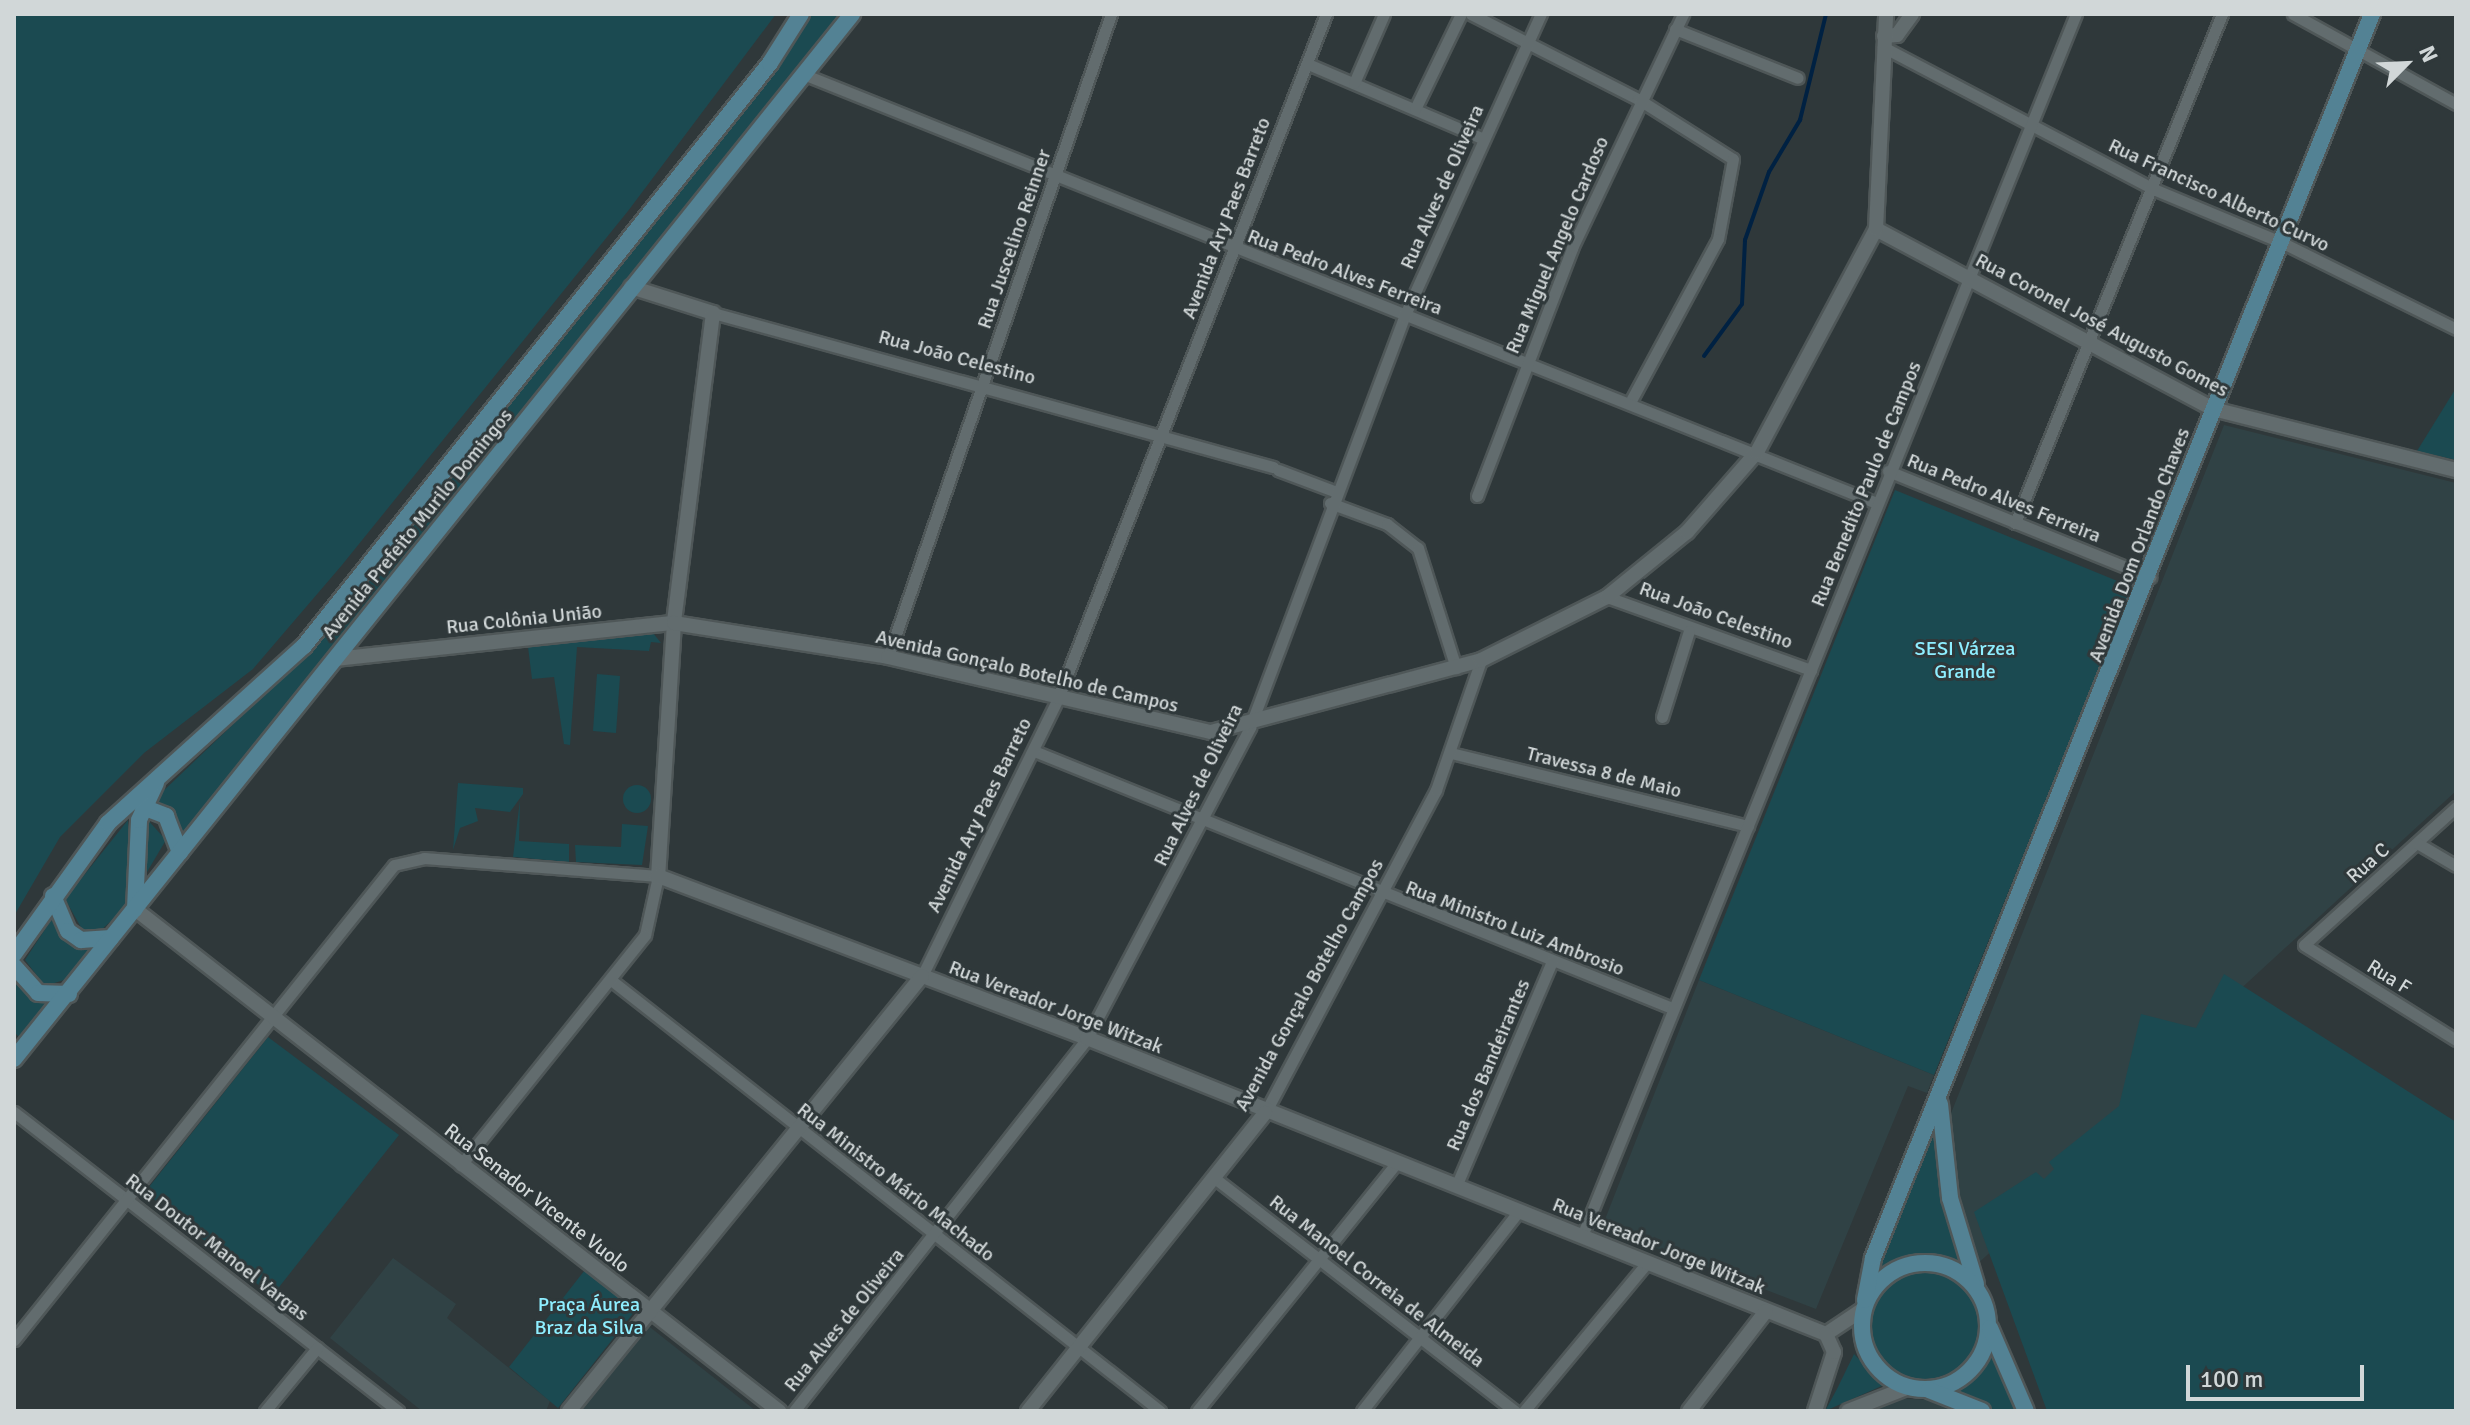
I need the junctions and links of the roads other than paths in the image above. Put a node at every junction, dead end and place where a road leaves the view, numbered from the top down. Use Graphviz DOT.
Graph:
graph roads {
  1 [pos="801,14"];
  2 [pos="852,14"];
  3 [pos="1111,14"];
  4 [pos="1326,14"];
  5 [pos="1384,14"];
  6 [pos="1461,14"];
  7 [pos="1471,14"];
  8 [pos="1541,14"];
  9 [pos="1683,14"];
  10 [pos="1886,14"];
  11 [pos="1912,14"];
  12 [pos="2076,14"];
  13 [pos="2222,14"];
  14 [pos="2293,14"];
  15 [pos="2372,14"];
  16 [pos="1675,29"];
  17 [pos="1526,40"];
  18 [pos="1883,42"];
  19 [pos="2358,48"];
  20 [pos="1308,64"];
  21 [pos="803,74"];
  22 [pos="1798,78"];
  23 [pos="1354,83"];
  24 [pos="1638,99"];
  25 [pos="2456,104"];
  26 [pos="1415,109"];
  27 [pos="2032,123"];
  28 [pos="1484,139"];
  29 [pos="1053,177"];
  30 [pos="2151,188"];
  31 [pos="1876,229"];
  32 [pos="2281,242"];
  33 [pos="1234,248"];
  34 [pos="1970,278"];
  35 [pos="631,287"];
  36 [pos="713,313"];
  37 [pos="1404,317"];
  38 [pos="2456,329"];
  39 [pos="2091,341"];
  40 [pos="1529,359"];
  41 [pos="983,385"];
  42 [pos="1629,404"];
  43 [pos="2213,409"];
  44 [pos="1165,432"];
  45 [pos="1757,452"];
  46 [pos="2456,470"];
  47 [pos="1888,471"];
  48 [pos="1477,496"];
  49 [pos="1332,497"];
  50 [pos="1874,502"];
  51 [pos="2015,523"];
  52 [pos="2150,577"];
  53 [pos="1607,597"];
  54 [pos="674,623"];
  55 [pos="359,629"];
  56 [pos="1689,631"];
  57 [pos="378,654"];
  58 [pos="888,657"];
  59 [pos="335,659"];
  60 [pos="1481,660"];
  61 [pos="1456,668"];
  62 [pos="1811,670"];
  63 [pos="1058,698"];
  64 [pos="1662,717"];
  65 [pos="1250,727"];
  66 [pos="1034,751"];
  67 [pos="1451,753"];
  68 [pos="170,762"];
  69 [pos="143,807"];
  70 [pos="2456,807"];
  71 [pos="1202,821"];
  72 [pos="1748,826"];
  73 [pos="2417,843"];
  74 [pos="180,852"];
  75 [pos="2456,866"];
  76 [pos="658,876"];
  77 [pos="53,896"];
  78 [pos="1382,897"];
  79 [pos="135,909"];
  80 [pos="111,938"];
  81 [pos="2304,945"];
  82 [pos="14,954"];
  83 [pos="1552,961"];
  84 [pos="14,966"];
  85 [pos="922,976"];
  86 [pos="611,980"];
  87 [pos="69,994"];
  88 [pos="1672,1008"];
  89 [pos="271,1016"];
  90 [pos="1087,1038"];
  91 [pos="2456,1040"];
  92 [pos="14,1058"];
  93 [pos="1942,1088"];
  94 [pos="14,1112"];
  95 [pos="1265,1113"];
  96 [pos="798,1129"];
  97 [pos="1397,1162"];
  98 [pos="461,1165"];
  99 [pos="1217,1180"];
  100 [pos="1457,1184"];
  101 [pos="124,1197"];
  102 [pos="1519,1211"];
  103 [pos="935,1236"];
  104 [pos="1582,1236"];
  105 [pos="1319,1260"];
  106 [pos="1647,1263"];
  107 [pos="1977,1289"];
  108 [pos="1864,1305"];
  109 [pos="650,1311"];
  110 [pos="1766,1311"];
  111 [pos="1989,1327"];
  112 [pos="1826,1334"];
  113 [pos="1420,1338"];
  114 [pos="14,1340"];
  115 [pos="1079,1347"];
  116 [pos="317,1348"];
  117 [pos="1909,1387"];
  118 [pos="1928,1390"];
  119 [pos="265,1411"];
  120 [pos="398,1411"];
  121 [pos="569,1411"];
  122 [pos="779,1411"];
  123 [pos="794,1411"];
  124 [pos="1028,1411"];
  125 [pos="1160,1411"];
  126 [pos="1197,1411"];
  127 [pos="1362,1411"];
  128 [pos="1515,1411"];
  129 [pos="1524,1411"];
  130 [pos="1689,1411"];
  131 [pos="1815,1411"];
  132 [pos="1848,1411"];
  133 [pos="1982,1411"];
  134 [pos="2026,1411"];
  1 -- 68 [label="main road, Avenida Prefeito Murilo Domingos"];
  2 -- 21 [label="main road, Avenida Prefeito Murilo Domingos"];
  3 -- 29 [label="street, Rua Juscelino Reinner"];
  4 -- 20 [label="street, Avenida Ary Paes Barreto"];
  5 -- 23 [label="street"];
  6 -- 26 [label="street"];
  7 -- 17 [label="street"];
  8 -- 17 [label="street, Rua Alves de Oliveira"];
  9 -- 16 [label="street, Rua Miguel Angelo Cardoso"];
  10 -- 18 [label="street, Avenida Gonçalo Botelho de Campos"];
  11 -- 18 [label="street"];
  12 -- 27 [label="street, Rua Benedito Paulo de Campos"];
  13 -- 30 [label="street"];
  14 -- 19 [label="street"];
  15 -- 19 [label="main road, Avenida Dom Orlando Chaves"];
  16 -- 22 [label="street"];
  16 -- 24 [label="street, Rua Miguel Angelo Cardoso"];
  17 -- 24 [label="street"];
  17 -- 28 [label="street, Rua Alves de Oliveira"];
  18 -- 27 [label="street, Rua Francisco Alberto Curvo"];
  18 -- 31 [label="street, Avenida Gonçalo Botelho de Campos"];
  19 -- 25 [label="street"];
  19 -- 32 [label="main road, Avenida Dom Orlando Chaves"];
  20 -- 23 [label="street"];
  20 -- 33 [label="street, Avenida Ary Paes Barreto"];
  21 -- 29 [label="street, Rua Pedro Alves Ferreira"];
  21 -- 35 [label="main road, Avenida Prefeito Murilo Domingos"];
  23 -- 26 [label="street"];
  24 -- 40 [label="street, Rua Miguel Angelo Cardoso"];
  24 -- 42 [label="street"];
  26 -- 28 [label="street"];
  27 -- 30 [label="street, Rua Francisco Alberto Curvo"];
  27 -- 34 [label="street, Rua Benedito Paulo de Campos"];
  28 -- 37 [label="street, Rua Alves de Oliveira"];
  29 -- 33 [label="street, Rua Pedro Alves Ferreira"];
  29 -- 41 [label="street, Rua Juscelino Reinner"];
  30 -- 32 [label="street, Rua Francisco Alberto Curvo"];
  30 -- 39 [label="street"];
  31 -- 34 [label="street, Rua Coronel José Augusto Gomes"];
  31 -- 45 [label="street, Avenida Gonçalo Botelho de Campos"];
  32 -- 38 [label="street, Rua Francisco Alberto Curvo"];
  32 -- 43 [label="main road, Avenida Dom Orlando Chaves"];
  33 -- 37 [label="street, Rua Pedro Alves Ferreira"];
  33 -- 44 [label="street, Avenida Ary Paes Barreto"];
  34 -- 39 [label="street, Rua Coronel José Augusto Gomes"];
  34 -- 47 [label="street, Rua Benedito Paulo de Campos"];
  35 -- 36 [label="street, Rua João Celestino"];
  35 -- 55 [label="main road, Avenida Prefeito Murilo Domingos"];
  36 -- 41 [label="street, Rua João Celestino"];
  36 -- 54 [label="street"];
  37 -- 40 [label="street, Rua Pedro Alves Ferreira"];
  37 -- 49 [label="street, Rua Alves de Oliveira"];
  39 -- 43 [label="street, Rua Coronel José Augusto Gomes"];
  39 -- 51 [label="street"];
  40 -- 42 [label="street, Rua Pedro Alves Ferreira"];
  40 -- 48 [label="street, Rua Miguel Angelo Cardoso"];
  41 -- 44 [label="street, Rua João Celestino"];
  41 -- 58 [label="street, Rua Juscelino Reinner"];
  42 -- 45 [label="street, Rua Pedro Alves Ferreira"];
  43 -- 46 [label="street, Rua Coronel José Augusto Gomes"];
  43 -- 52 [label="main road, Avenida Dom Orlando Chaves"];
  44 -- 49 [label="street, Rua João Celestino"];
  44 -- 63 [label="street, Avenida Ary Paes Barreto"];
  45 -- 50 [label="street, Rua Pedro Alves Ferreira"];
  45 -- 53 [label="street, Avenida Gonçalo Botelho de Campos"];
  47 -- 50 [label="street, Rua Benedito Paulo de Campos"];
  47 -- 51 [label="street, Rua Pedro Alves Ferreira"];
  49 -- 61 [label="street, Rua João Celestino"];
  49 -- 65 [label="street, Rua Alves de Oliveira"];
  50 -- 62 [label="street, Rua Benedito Paulo de Campos"];
  51 -- 52 [label="street, Rua Pedro Alves Ferreira"];
  52 -- 93 [label="main road, Avenida Dom Orlando Chaves"];
  53 -- 56 [label="street, Rua João Celestino"];
  53 -- 60 [label="street, Avenida Gonçalo Botelho de Campos"];
  54 -- 57 [label="street, Rua Colônia União"];
  54 -- 58 [label="street, Avenida Gonçalo Botelho de Campos"];
  54 -- 76 [label="street"];
  55 -- 57 [label="street"];
  55 -- 59 [label="main road, Avenida Prefeito Murilo Domingos"];
  56 -- 62 [label="street, Rua João Celestino"];
  56 -- 64 [label="street"];
  57 -- 59 [label="street, Rua Colônia União"];
  58 -- 63 [label="street, Avenida Gonçalo Botelho de Campos"];
  59 -- 74 [label="main road, Avenida Prefeito Murilo Domingos"];
  60 -- 61 [label="street, Avenida Gonçalo Botelho de Campos"];
  60 -- 67 [label="street, Avenida Gonçalo Botelho Campos"];
  61 -- 65 [label="street, Avenida Gonçalo Botelho de Campos"];
  62 -- 72 [label="street, Rua Benedito Paulo de Campos"];
  63 -- 65 [label="street, Avenida Gonçalo Botelho de Campos"];
  63 -- 66 [label="street, Avenida Ary Paes Barreto"];
  65 -- 71 [label="street, Rua Alves de Oliveira"];
  66 -- 71 [label="street, Rua Ministro Luiz Ambrosio"];
  66 -- 85 [label="street, Avenida Ary Paes Barreto"];
  67 -- 72 [label="street, Travessa 8 de Maio"];
  67 -- 78 [label="street, Avenida Gonçalo Botelho Campos"];
  68 -- 69 [label="main road"];
  68 -- 77 [label="main road, Avenida Prefeito Murilo Domingos"];
  69 -- 74 [label="main road"];
  69 -- 79 [label="main road"];
  70 -- 73 [label="street, Rua C"];
  71 -- 78 [label="street, Rua Ministro Luiz Ambrosio"];
  71 -- 90 [label="street, Rua Alves de Oliveira"];
  72 -- 88 [label="street, Rua Benedito Paulo de Campos"];
  73 -- 75 [label="street"];
  73 -- 81 [label="street, Rua C"];
  74 -- 79 [label="main road, Avenida Prefeito Murilo Domingos"];
  76 -- 85 [label="street, Rua Vereador Jorge Witzak"];
  76 -- 86 [label="street"];
  76 -- 89 [label="street, Rua Vereador Jorge Witzak"];
  77 -- 80 [label="main road"];
  77 -- 82 [label="main road, Avenida Prefeito Murilo Domingos"];
  78 -- 83 [label="street, Rua Ministro Luiz Ambrosio"];
  78 -- 95 [label="street, Avenida Gonçalo Botelho Campos"];
  79 -- 80 [label="main road, Avenida Prefeito Murilo Domingos"];
  79 -- 89 [label="street, Rua Senador Vicente Vuolo"];
  80 -- 87 [label="main road, Avenida Prefeito Murilo Domingos"];
  81 -- 91 [label="street, Rua F"];
  83 -- 88 [label="street, Rua Ministro Luiz Ambrosio"];
  83 -- 100 [label="street, Rua dos Bandeirantes"];
  84 -- 87 [label="main road"];
  85 -- 90 [label="street, Rua Vereador Jorge Witzak"];
  85 -- 96 [label="street, Avenida Ary Paes Barreto"];
  86 -- 96 [label="street, Rua Ministro Mário Machado"];
  86 -- 98 [label="street"];
  87 -- 92 [label="main road, Avenida Prefeito Murilo Domingos"];
  88 -- 104 [label="street, Rua Benedito Paulo de Campos"];
  89 -- 98 [label="street, Rua Senador Vicente Vuolo"];
  89 -- 101 [label="street, Rua Vereador Jorge Witzak"];
  90 -- 95 [label="street, Rua Vereador Jorge Witzak"];
  90 -- 103 [label="street, Rua Alves de Oliveira"];
  93 -- 107 [label="main road, Avenida Dom Orlando Chaves"];
  93 -- 108 [label="main road, Avenida Dom Orlando Chaves"];
  94 -- 101 [label="street, Rua Doutor Manoel Vargas"];
  95 -- 97 [label="street, Rua Vereador Jorge Witzak"];
  95 -- 99 [label="street, Avenida Gonçalo Botelho Campos"];
  96 -- 103 [label="street, Rua Ministro Mário Machado"];
  96 -- 109 [label="street, Avenida Ary Paes Barreto"];
  97 -- 100 [label="street, Rua Vereador Jorge Witzak"];
  97 -- 105 [label="street"];
  98 -- 109 [label="street, Rua Senador Vicente Vuolo"];
  99 -- 105 [label="street, Rua Manoel Correia de Almeida"];
  99 -- 115 [label="street, Avenida Gonçalo Botelho Campos"];
  100 -- 102 [label="street, Rua Vereador Jorge Witzak"];
  101 -- 114 [label="street, Rua Vereador Jorge Witzak"];
  101 -- 116 [label="street, Rua Doutor Manoel Vargas"];
  102 -- 104 [label="street, Rua Vereador Jorge Witzak"];
  102 -- 113 [label="street"];
  103 -- 115 [label="street, Rua Ministro Mário Machado"];
  103 -- 123 [label="street, Rua Alves de Oliveira"];
  104 -- 106 [label="street, Rua Vereador Jorge Witzak"];
  105 -- 113 [label="street, Rua Manoel Correia de Almeida"];
  105 -- 126 [label="street"];
  106 -- 110 [label="street, Rua Vereador Jorge Witzak"];
  106 -- 129 [label="street"];
  107 -- 108 [label="main road"];
  107 -- 111 [label="main road"];
  108 -- 112 [label="street"];
  108 -- 117 [label="main road"];
  109 -- 121 [label="street, Avenida Ary Paes Barreto"];
  109 -- 122 [label="street, Rua Senador Vicente Vuolo"];
  110 -- 112 [label="street, Rua Vereador Jorge Witzak"];
  110 -- 130 [label="street"];
  111 -- 118 [label="main road"];
  111 -- 134 [label="main road"];
  112 -- 131 [label="street"];
  113 -- 127 [label="street"];
  113 -- 128 [label="street, Rua Manoel Correia de Almeida"];
  115 -- 124 [label="street, Avenida Gonçalo Botelho Campos"];
  115 -- 125 [label="street, Rua Ministro Mário Machado"];
  116 -- 119 [label="street"];
  116 -- 120 [label="street, Rua Doutor Manoel Vargas"];
  117 -- 118 [label="main road"];
  117 -- 132 [label="street"];
  118 -- 133 [label="main road"];
}
